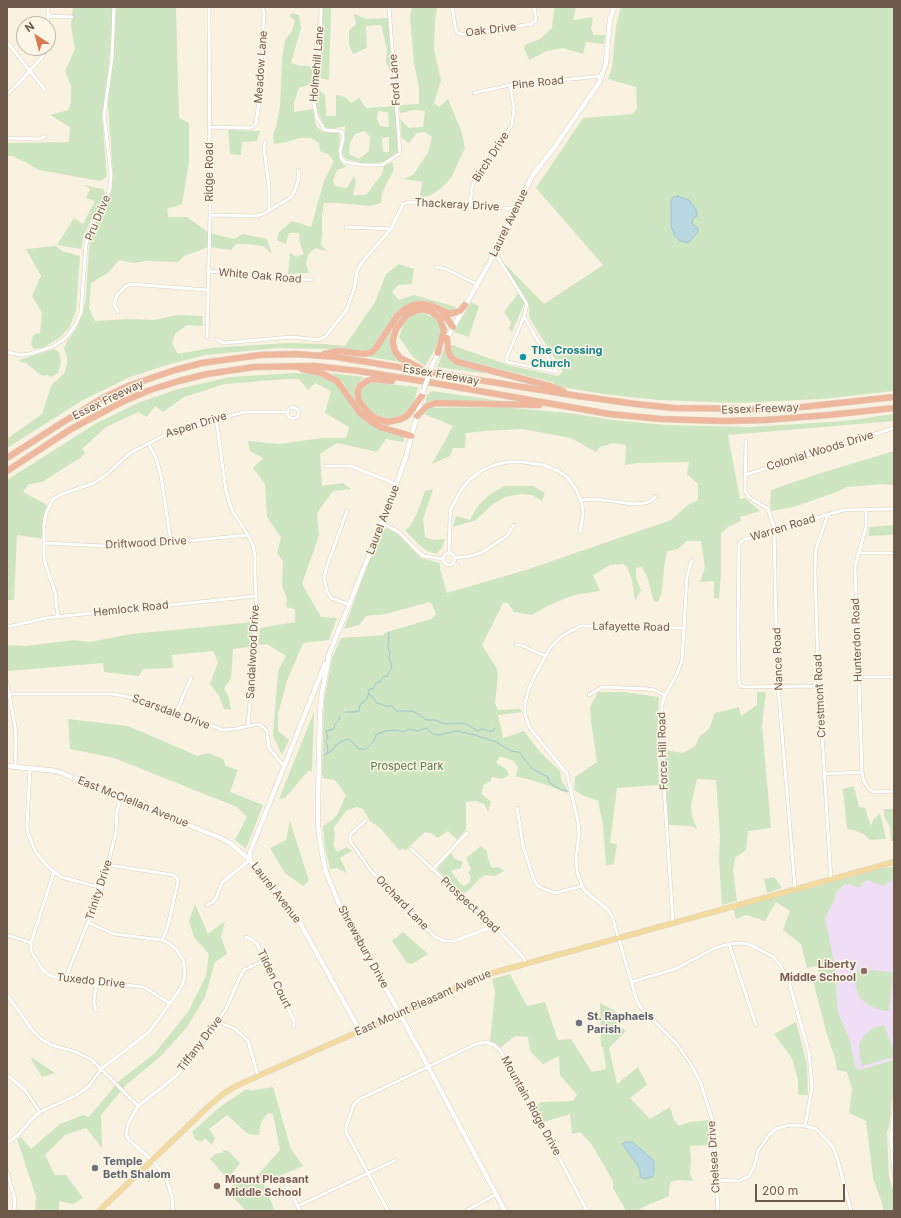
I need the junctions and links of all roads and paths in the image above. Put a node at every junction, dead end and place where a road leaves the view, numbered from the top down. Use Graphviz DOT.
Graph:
graph roads {
  1 [pos="48,7"];
  2 [pos="114,7"];
  3 [pos="209,7"];
  4 [pos="262,7"];
  5 [pos="321,7"];
  6 [pos="389,7"];
  7 [pos="452,7"];
  8 [pos="534,7"];
  9 [pos="614,7"];
  10 [pos="48,16"];
  11 [pos="56,16"];
  12 [pos="72,17"];
  13 [pos="7,42"];
  14 [pos="43,56"];
  15 [pos="29,71"];
  16 [pos="602,76"];
  17 [pos="510,85"];
  18 [pos="45,90"];
  19 [pos="474,93"];
  20 [pos="7,94"];
  21 [pos="210,127"];
  22 [pos="45,136"];
  23 [pos="7,138"];
  24 [pos="265,142"];
  25 [pos="400,153"];
  26 [pos="298,170"];
  27 [pos="470,205"];
  28 [pos="516,209"];
  29 [pos="269,210"];
  30 [pos="210,215"];
  31 [pos="346,227"];
  32 [pos="391,229"];
  33 [pos="494,253"];
  34 [pos="436,267"];
  35 [pos="208,271"];
  36 [pos="311,280"];
  37 [pos="476,284"];
  38 [pos="208,290"];
  39 [pos="465,305"];
  40 [pos="441,311"];
  41 [pos="118,312"];
  42 [pos="524,316"];
  43 [pos="453,327"];
  44 [pos="207,337"];
  45 [pos="447,338"];
  46 [pos="216,339"];
  47 [pos="7,352"];
  48 [pos="438,353"];
  49 [pos="313,355"];
  50 [pos="287,366"];
  51 [pos="444,374"];
  52 [pos="450,386"];
  53 [pos="423,394"];
  54 [pos="578,396"];
  55 [pos="894,397"];
  56 [pos="560,406"];
  57 [pos="894,408"];
  58 [pos="288,412"];
  59 [pos="417,416"];
  60 [pos="216,418"];
  61 [pos="894,428"];
  62 [pos="411,436"];
  63 [pos="746,441"];
  64 [pos="148,443"];
  65 [pos="7,458"];
  66 [pos="326,466"];
  67 [pos="7,471"];
  68 [pos="745,475"];
  69 [pos="396,484"];
  70 [pos="656,496"];
  71 [pos="581,500"];
  72 [pos="894,509"];
  73 [pos="866,510"];
  74 [pos="347,511"];
  75 [pos="828,514"];
  76 [pos="382,523"];
  77 [pos="514,525"];
  78 [pos="774,531"];
  79 [pos="580,532"];
  80 [pos="248,534"];
  81 [pos="44,543"];
  82 [pos="171,543"];
  83 [pos="449,553"];
  84 [pos="858,553"];
  85 [pos="894,553"];
  86 [pos="455,558"];
  87 [pos="443,559"];
  88 [pos="692,560"];
  89 [pos="256,596"];
  90 [pos="350,605"];
  91 [pos="58,617"];
  92 [pos="7,627"];
  93 [pos="684,628"];
  94 [pos="516,645"];
  95 [pos="328,656"];
  96 [pos="545,656"];
  97 [pos="858,677"];
  98 [pos="894,677"];
  99 [pos="191,678"];
  100 [pos="7,683"];
  101 [pos="819,686"];
  102 [pos="779,687"];
  103 [pos="8,694"];
  104 [pos="589,695"];
  105 [pos="665,695"];
  106 [pos="310,699"];
  107 [pos="321,702"];
  108 [pos="176,713"];
  109 [pos="248,726"];
  110 [pos="7,766"];
  111 [pos="284,766"];
  112 [pos="15,767"];
  113 [pos="30,768"];
  114 [pos="862,772"];
  115 [pos="824,774"];
  116 [pos="894,791"];
  117 [pos="121,797"];
  118 [pos="517,808"];
  119 [pos="366,820"];
  120 [pos="467,833"];
  121 [pos="411,849"];
  122 [pos="250,860"];
  123 [pos="894,862"];
  124 [pos="108,865"];
  125 [pos="432,870"];
  126 [pos="54,872"];
  127 [pos="830,880"];
  128 [pos="582,886"];
  129 [pos="102,888"];
  130 [pos="795,888"];
  131 [pos="208,905"];
  132 [pos="88,923"];
  133 [pos="673,923"];
  134 [pos="494,926"];
  135 [pos="7,935"];
  136 [pos="246,937"];
  137 [pos="619,938"];
  138 [pos="162,940"];
  139 [pos="31,943"];
  140 [pos="729,944"];
  141 [pos="264,960"];
  142 [pos="526,963"];
  143 [pos="65,979"];
  144 [pos="631,982"];
  145 [pos="96,983"];
  146 [pos="7,996"];
  147 [pos="169,1003"];
  148 [pos="96,1010"];
  149 [pos="400,1014"];
  150 [pos="219,1022"];
  151 [pos="756,1025"];
  152 [pos="294,1027"];
  153 [pos="360,1031"];
  154 [pos="428,1067"];
  155 [pos="101,1069"];
  156 [pos="7,1075"];
  157 [pos="258,1076"];
  158 [pos="138,1106"];
  159 [pos="894,1108"];
  160 [pos="40,1112"];
  161 [pos="805,1126"];
  162 [pos="7,1143"];
  163 [pos="152,1160"];
  164 [pos="396,1160"];
  165 [pos="7,1172"];
  166 [pos="367,1174"];
  167 [pos="894,1175"];
  168 [pos="716,1180"];
  169 [pos="286,1183"];
  170 [pos="496,1194"];
  171 [pos="298,1206"];
  172 [pos="14,1211"];
  173 [pos="99,1211"];
  174 [pos="172,1211"];
  175 [pos="300,1211"];
  176 [pos="388,1211"];
  177 [pos="466,1211"];
  178 [pos="505,1211"];
  179 [pos="586,1211"];
  180 [pos="718,1211"];
  181 [pos="851,1211"];
  1 -- 10 [label="street"];
  2 -- 47 [label="street, Pru Drive"];
  3 -- 21 [label="street, Ridge Road"];
  4 -- 21 [label="street, Meadow Lane"];
  5 -- 25 [label="street, Holmehill Lane"];
  6 -- 25 [label="street, Ford Lane"];
  7 -- 8 [label="street, Oak Drive"];
  9 -- 16 [label="main road, Laurel Avenue"];
  11 -- 12 [label="street"];
  13 -- 15 [label="street"];
  14 -- 15 [label="street"];
  15 -- 18 [label="street"];
  15 -- 20 [label="street"];
  16 -- 17 [label="street, Pine Road"];
  16 -- 28 [label="main road, Laurel Avenue"];
  17 -- 19 [label="street, Pine Road"];
  17 -- 27 [label="street, Birch Drive"];
  21 -- 30 [label="street, Ridge Road"];
  22 -- 23 [label="street"];
  24 -- 29 [label="street"];
  26 -- 29 [label="street"];
  27 -- 28 [label="street, Thackeray Drive"];
  27 -- 32 [label="street, Thackeray Drive"];
  28 -- 33 [label="main road, Laurel Avenue"];
  29 -- 30 [label="street"];
  30 -- 35 [label="street, Ridge Road"];
  31 -- 32 [label="street"];
  32 -- 46 [label="street, Thackeray Drive"];
  33 -- 37 [label="main road, Laurel Avenue"];
  33 -- 42 [label="street"];
  34 -- 37 [label="street"];
  35 -- 36 [label="street, White Oak Road"];
  35 -- 38 [label="street, Ridge Road"];
  37 -- 39 [label="main road, Laurel Avenue"];
  38 -- 41 [label="street"];
  38 -- 44 [label="street, Ridge Road"];
  39 -- 40 [label="highway"];
  39 -- 43 [label="main road, Laurel Avenue"];
  40 -- 43 [label="highway"];
  40 -- 49 [label="highway"];
  42 -- 42 [label="street"];
  43 -- 45 [label="main road, Laurel Avenue"];
  45 -- 48 [label="main road, Laurel Avenue"];
  45 -- 54 [label="highway"];
  48 -- 51 [label="highway"];
  48 -- 53 [label="main road, Laurel Avenue, bridge"];
  49 -- 51 [label="highway, Essex Freeway"];
  49 -- 65 [label="highway, Essex Freeway"];
  50 -- 52 [label="highway, Essex Freeway"];
  50 -- 62 [label="highway"];
  50 -- 67 [label="highway, Essex Freeway"];
  51 -- 54 [label="highway, Essex Freeway"];
  52 -- 53 [label="highway"];
  52 -- 56 [label="highway, Essex Freeway"];
  53 -- 59 [label="main road, Laurel Avenue"];
  54 -- 55 [label="highway, Essex Freeway"];
  56 -- 57 [label="highway, Essex Freeway"];
  56 -- 59 [label="highway"];
  58 -- 60 [label="street, Aspen Drive"];
  59 -- 62 [label="main road, Laurel Avenue"];
  60 -- 64 [label="street, Aspen Drive"];
  60 -- 80 [label="street, Sandalwood Drive"];
  61 -- 68 [label="street, Colonial Woods Drive"];
  62 -- 69 [label="main road, Laurel Avenue"];
  63 -- 68 [label="street, Nance Road"];
  64 -- 81 [label="street, Aspen Drive"];
  64 -- 82 [label="street"];
  66 -- 69 [label="street"];
  68 -- 78 [label="street, Nance Road"];
  69 -- 76 [label="main road, Laurel Avenue"];
  70 -- 71 [label="street"];
  71 -- 79 [label="street"];
  71 -- 83 [label="street"];
  72 -- 73 [label="street, Warren Road"];
  73 -- 75 [label="street, Warren Road"];
  73 -- 84 [label="street, Hunterdon Road"];
  74 -- 90 [label="street"];
  75 -- 78 [label="street, Warren Road"];
  75 -- 101 [label="street, Crestmont Road"];
  76 -- 87 [label="street"];
  76 -- 90 [label="main road, Laurel Avenue"];
  77 -- 86 [label="street"];
  78 -- 102 [label="street, Nance Road"];
  78 -- 102 [label="street, Warren Road"];
  80 -- 82 [label="street, Driftwood Drive"];
  80 -- 89 [label="street, Sandalwood Drive"];
  81 -- 82 [label="street, Driftwood Drive"];
  81 -- 91 [label="street, Aspen Drive"];
  83 -- 86 [label="street"];
  83 -- 87 [label="street"];
  84 -- 85 [label="street"];
  84 -- 97 [label="street, Hunterdon Road"];
  86 -- 87 [label="street"];
  88 -- 93 [label="street, Force Hill Road"];
  89 -- 91 [label="street, Hemlock Road"];
  89 -- 109 [label="street, Sandalwood Drive"];
  90 -- 95 [label="main road, Laurel Avenue"];
  91 -- 92 [label="street, Hemlock Road"];
  93 -- 96 [label="street, Lafayette Road"];
  93 -- 105 [label="street, Force Hill Road"];
  94 -- 96 [label="street"];
  95 -- 106 [label="main road, Laurel Avenue"];
  95 -- 107 [label="main road, Shrewsbury Drive"];
  96 -- 128 [label="street, Lafayette Road"];
  97 -- 98 [label="street"];
  97 -- 114 [label="street, Hunterdon Road"];
  99 -- 108 [label="street"];
  100 -- 103 [label="street"];
  101 -- 102 [label="street"];
  101 -- 115 [label="street, Crestmont Road"];
  102 -- 130 [label="street, Nance Road"];
  103 -- 108 [label="street, Scarsdale Drive"];
  103 -- 112 [label="street"];
  104 -- 105 [label="street"];
  105 -- 133 [label="street, Force Hill Road"];
  106 -- 107 [label="main road"];
  106 -- 111 [label="main road, Laurel Avenue"];
  107 -- 149 [label="main road, Shrewsbury Drive"];
  108 -- 109 [label="street, Scarsdale Drive"];
  109 -- 111 [label="street, Scarsdale Drive"];
  110 -- 112 [label="main road, East McClellan Avenue"];
  111 -- 122 [label="main road, Laurel Avenue"];
  112 -- 113 [label="main road, East McClellan Avenue"];
  113 -- 117 [label="main road, East McClellan Avenue"];
  113 -- 126 [label="street"];
  114 -- 115 [label="street"];
  114 -- 116 [label="street"];
  115 -- 127 [label="street, Crestmont Road"];
  117 -- 122 [label="main road, East McClellan Avenue"];
  117 -- 124 [label="street, Trinity Drive"];
  118 -- 128 [label="street"];
  119 -- 134 [label="street, Orchard Lane"];
  120 -- 125 [label="street"];
  121 -- 125 [label="street, Prospect Road"];
  122 -- 131 [label="street"];
  122 -- 153 [label="main road, Laurel Avenue"];
  123 -- 127 [label="main road, East Mount Pleasant Avenue"];
  124 -- 129 [label="street, Trinity Drive"];
  124 -- 138 [label="street"];
  125 -- 134 [label="street, Prospect Road"];
  126 -- 129 [label="street"];
  126 -- 139 [label="street"];
  127 -- 130 [label="main road, East Mount Pleasant Avenue"];
  128 -- 137 [label="street, Lafayette Road"];
  129 -- 132 [label="street, Trinity Drive"];
  130 -- 133 [label="main road, East Mount Pleasant Avenue"];
  132 -- 138 [label="street"];
  132 -- 143 [label="street, Trinity Drive"];
  133 -- 137 [label="main road, East Mount Pleasant Avenue"];
  134 -- 142 [label="street, Prospect Road"];
  135 -- 139 [label="street"];
  136 -- 141 [label="street, Tilden Court"];
  137 -- 142 [label="main road, East Mount Pleasant Avenue"];
  137 -- 144 [label="street, Chelsea Drive"];
  138 -- 147 [label="street"];
  139 -- 143 [label="street, Tuxedo Drive"];
  140 -- 144 [label="street"];
  140 -- 151 [label="street"];
  140 -- 161 [label="street"];
  141 -- 150 [label="street, Tiffany Drive"];
  141 -- 152 [label="street, Tilden Court"];
  142 -- 149 [label="main road, East Mount Pleasant Avenue"];
  143 -- 145 [label="street, Tuxedo Drive"];
  144 -- 168 [label="street, Chelsea Drive"];
  145 -- 147 [label="street, Tuxedo Drive"];
  145 -- 148 [label="street"];
  146 -- 155 [label="street"];
  147 -- 155 [label="street"];
  149 -- 153 [label="main road, East Mount Pleasant Avenue"];
  149 -- 154 [label="main road, Shrewsbury Drive"];
  150 -- 157 [label="street"];
  150 -- 158 [label="street, Tiffany Drive"];
  153 -- 157 [label="main road, East Mount Pleasant Avenue"];
  154 -- 166 [label="street, Mountain Ridge Drive"];
  154 -- 170 [label="main road, Shrewsbury Drive"];
  154 -- 179 [label="street, Mountain Ridge Drive"];
  155 -- 158 [label="street"];
  155 -- 160 [label="street"];
  156 -- 160 [label="street"];
  157 -- 163 [label="main road, East Mount Pleasant Avenue"];
  158 -- 163 [label="street, Tiffany Drive"];
  159 -- 167 [label="street"];
  160 -- 162 [label="street"];
  161 -- 168 [label="street"];
  161 -- 181 [label="street"];
  163 -- 173 [label="main road, East Mount Pleasant Avenue"];
  163 -- 174 [label="street"];
  164 -- 166 [label="street"];
  165 -- 172 [label="street"];
  166 -- 171 [label="street"];
  166 -- 176 [label="street, Mountain Ridge Drive"];
  168 -- 180 [label="street, Chelsea Drive"];
  169 -- 171 [label="street"];
  170 -- 177 [label="street"];
  170 -- 178 [label="main road, Shrewsbury Drive"];
  171 -- 175 [label="street"];
}
